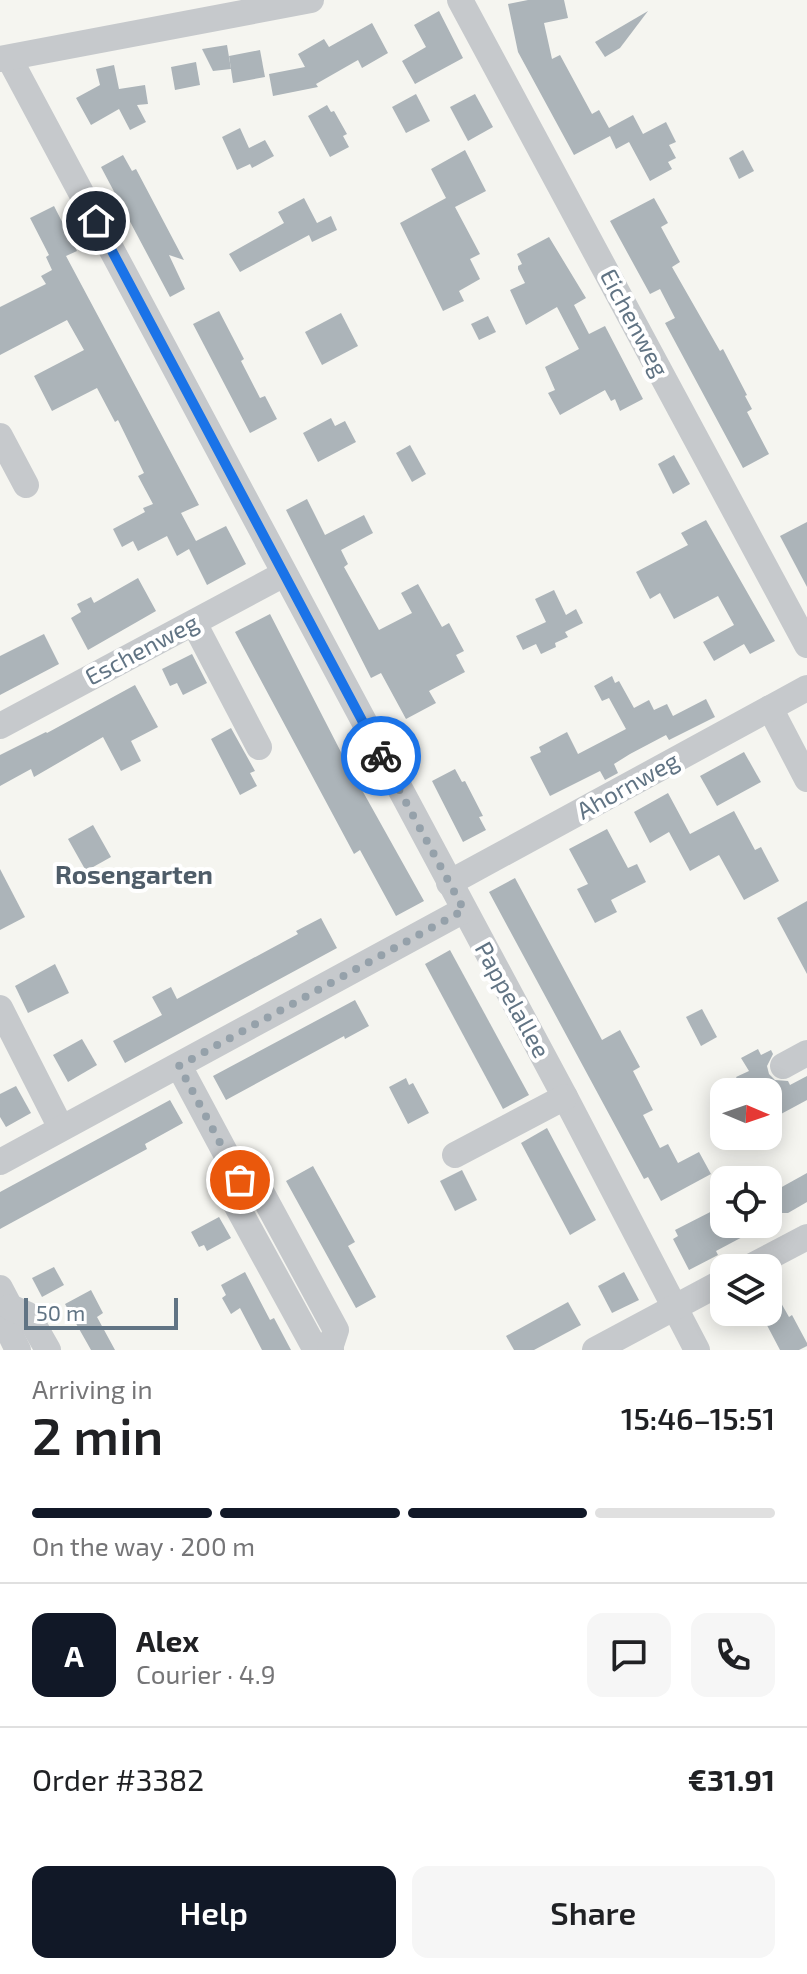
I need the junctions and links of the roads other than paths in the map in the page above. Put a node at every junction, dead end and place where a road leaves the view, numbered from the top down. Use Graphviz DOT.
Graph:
graph roads {
  1 [pos="311,0"];
  2 [pos="460,0"];
  3 [pos="5,59"];
  4 [pos="0,436"];
  5 [pos="26,485"];
  6 [pos="284,574"];
  7 [pos="194,623"];
  8 [pos="807,645"];
  9 [pos="807,688"];
  10 [pos="770,708"];
  11 [pos="0,726"];
  12 [pos="259,747"];
  13 [pos="807,779"];
  14 [pos="449,883"];
  15 [pos="464,910"];
  16 [pos="0,1008"];
  17 [pos="807,1053"];
  18 [pos="179,1066"];
  19 [pos="783,1066"];
  20 [pos="565,1097"];
  21 [pos="61,1128"];
  22 [pos="455,1155"];
  23 [pos="0,1162"];
  24 [pos="807,1237"];
  25 [pos="775,1254"];
  26 [pos="710,1288"];
  27 [pos="5,1298"];
  28 [pos="674,1307"];
  29 [pos="330,1349"];
  30 [pos="18,1350"];
  31 [pos="48,1350"];
  32 [pos="595,1350"];
  33 [pos="697,1350"];
  1 -- 3 [label="street"];
  2 -- 8 [label="street, Eichenweg"];
  3 -- 6 [label="street, Pappelallee"];
  4 -- 5 [label="street"];
  6 -- 7 [label="street, Eschenweg"];
  6 -- 14 [label="street, Pappelallee"];
  7 -- 11 [label="street, Eschenweg"];
  7 -- 12 [label="street"];
  9 -- 10 [label="street, Ahornweg"];
  10 -- 13 [label="street"];
  10 -- 14 [label="street, Ahornweg"];
  14 -- 15 [label="street, Pappelallee"];
  15 -- 18 [label="street"];
  15 -- 20 [label="street, Pappelallee"];
  16 -- 21 [label="street"];
  17 -- 19 [label="street"];
  18 -- 21 [label="street"];
  18 -- 29 [label="street"];
  20 -- 22 [label="street"];
  20 -- 28 [label="street, Pappelallee"];
  21 -- 23 [label="street"];
  24 -- 25 [label="street"];
  26 -- 28 [label="street"];
  27 -- 30 [label="street"];
  27 -- 31 [label="street"];
  28 -- 32 [label="street"];
  28 -- 33 [label="street, Pappelallee"];
}
